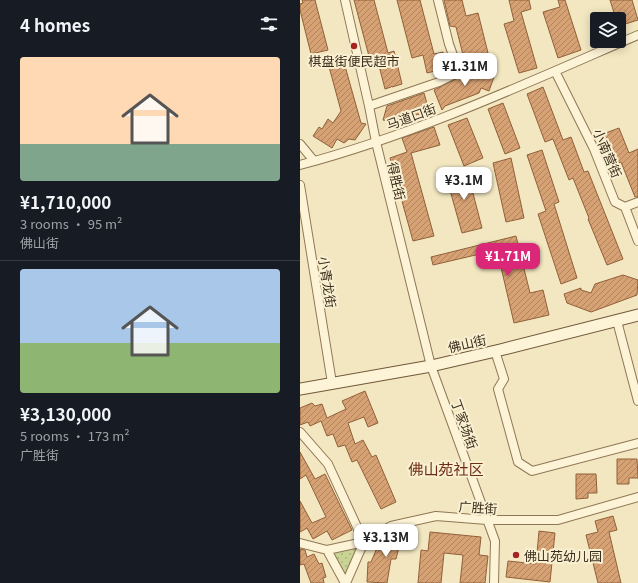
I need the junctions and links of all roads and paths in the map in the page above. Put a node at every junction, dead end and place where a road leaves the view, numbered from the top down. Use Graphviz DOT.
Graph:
graph roads {
  1 [pos="345,0"];
  2 [pos="438,0"];
  3 [pos="638,35"];
  4 [pos="556,71"];
  5 [pos="369,106"];
  6 [pos="376,142"];
  7 [pos="300,144"];
  8 [pos="314,161"];
  9 [pos="300,165"];
  10 [pos="300,185"];
  11 [pos="638,202"];
  12 [pos="625,207"];
  13 [pos="638,241"];
  14 [pos="638,315"];
  15 [pos="617,321"];
  16 [pos="495,351"];
  17 [pos="431,366"];
  18 [pos="332,383"];
  19 [pos="300,389"];
  20 [pos="638,401"];
  21 [pos="300,432"];
  22 [pos="638,444"];
  23 [pos="638,496"];
  24 [pos="487,520"];
  25 [pos="364,542"];
  26 [pos="300,543"];
  27 [pos="327,550"];
  28 [pos="346,583"];
  29 [pos="494,583"];
  1 -- 5 [label="street, 得胜街"];
  2 -- 5 [label="street, 马道口街"];
  3 -- 4 [label="street, 马道口街"];
  4 -- 6 [label="street, 马道口街"];
  4 -- 12 [label="street, 小南营街"];
  5 -- 6 [label="street, 得胜街"];
  6 -- 8 [label="street, 马道口街"];
  6 -- 17 [label="street, 得胜街"];
  7 -- 8 [label="street"];
  8 -- 9 [label="street, 马道口街"];
  10 -- 18 [label="street, 小青龙街"];
  11 -- 12 [label="street"];
  12 -- 13 [label="street, 小南营街"];
  14 -- 15 [label="street, 佛山街"];
  15 -- 16 [label="street, 佛山街"];
  15 -- 20 [label="street"];
  16 -- 17 [label="street, 佛山街"];
  16 -- 22 [label="street"];
  17 -- 18 [label="street, 佛山街"];
  17 -- 24 [label="street, 丁家场街"];
  18 -- 19 [label="street, 佛山街"];
  21 -- 25 [label="street"];
  23 -- 24 [label="street, 广胜街"];
  24 -- 25 [label="street, 广胜街"];
  24 -- 29 [label="street, 丁家场街"];
  25 -- 27 [label="street, 广胜街"];
  25 -- 28 [label="street"];
  26 -- 27 [label="street"];
  27 -- 28 [label="street"];
}
